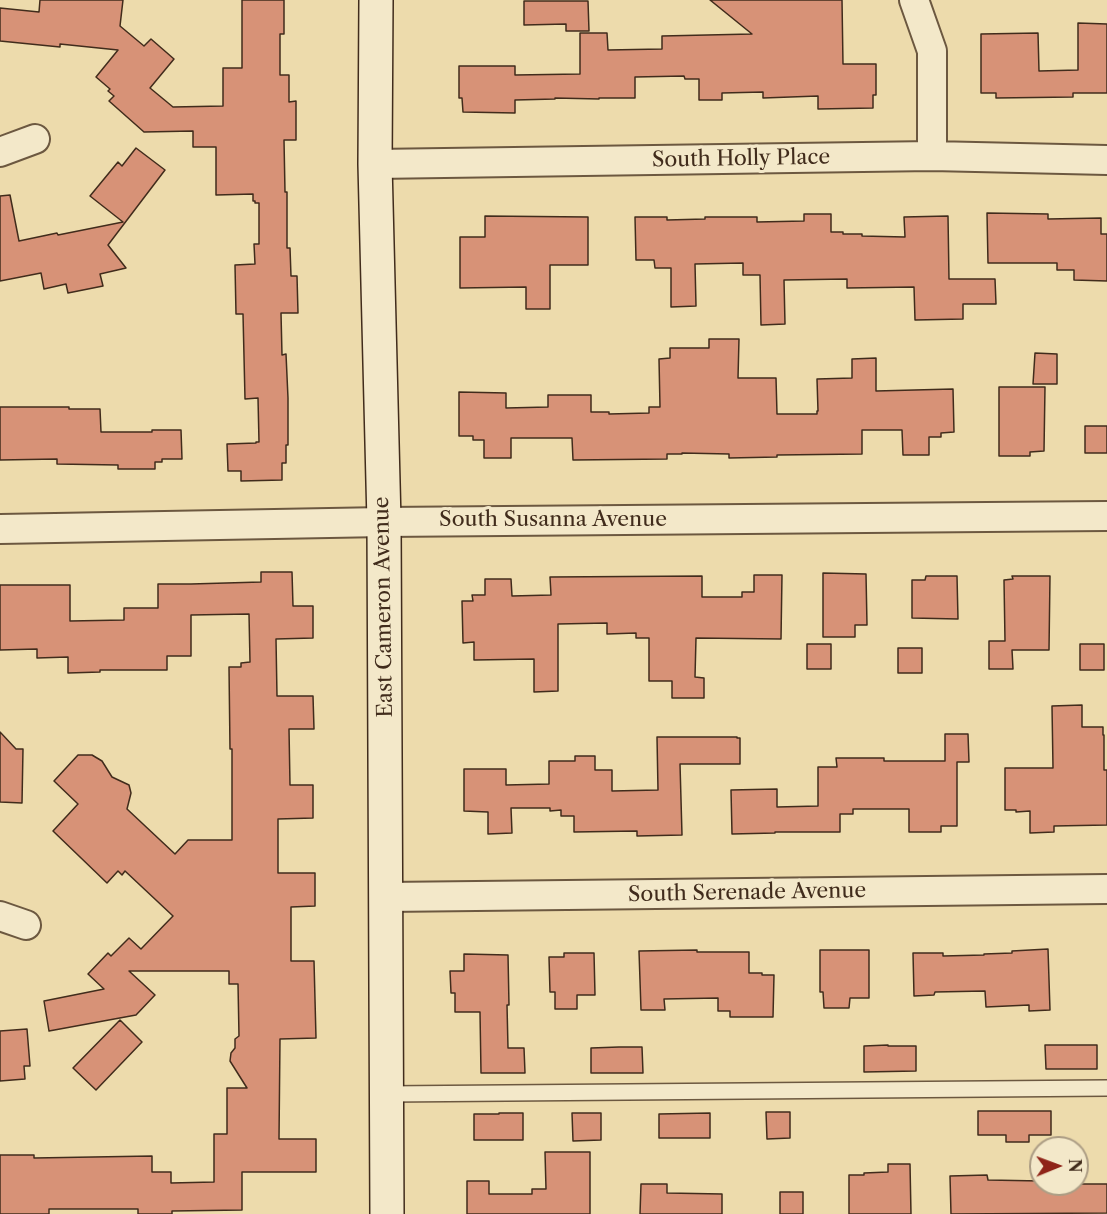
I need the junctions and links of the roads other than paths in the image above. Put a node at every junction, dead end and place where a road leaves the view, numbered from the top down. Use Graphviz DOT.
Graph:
graph roads {
  1 [pos="376,0"];
  2 [pos="914,0"];
  3 [pos="35,139"];
  4 [pos="0,152"];
  5 [pos="932,156"];
  6 [pos="1107,160"];
  7 [pos="375,164"];
  8 [pos="1107,516"];
  9 [pos="384,522"];
  10 [pos="0,529"];
  11 [pos="1107,889"];
  12 [pos="386,897"];
  13 [pos="1107,1088"];
  14 [pos="387,1094"];
  15 [pos="387,1214"];
  1 -- 7 [label="main road, East Cameron Avenue"];
  2 -- 5 [label="street"];
  3 -- 4 [label="street"];
  5 -- 6 [label="street, South Holly Place"];
  5 -- 7 [label="street, South Holly Place"];
  7 -- 9 [label="main road, East Cameron Avenue"];
  8 -- 9 [label="street, South Susanna Avenue"];
  9 -- 10 [label="street, South Susanna Avenue"];
  9 -- 12 [label="main road, East Cameron Avenue"];
  11 -- 12 [label="street, South Serenade Avenue"];
  12 -- 14 [label="main road, East Cameron Avenue"];
  13 -- 14 [label="lane"];
  14 -- 15 [label="main road, East Cameron Avenue"];
}
